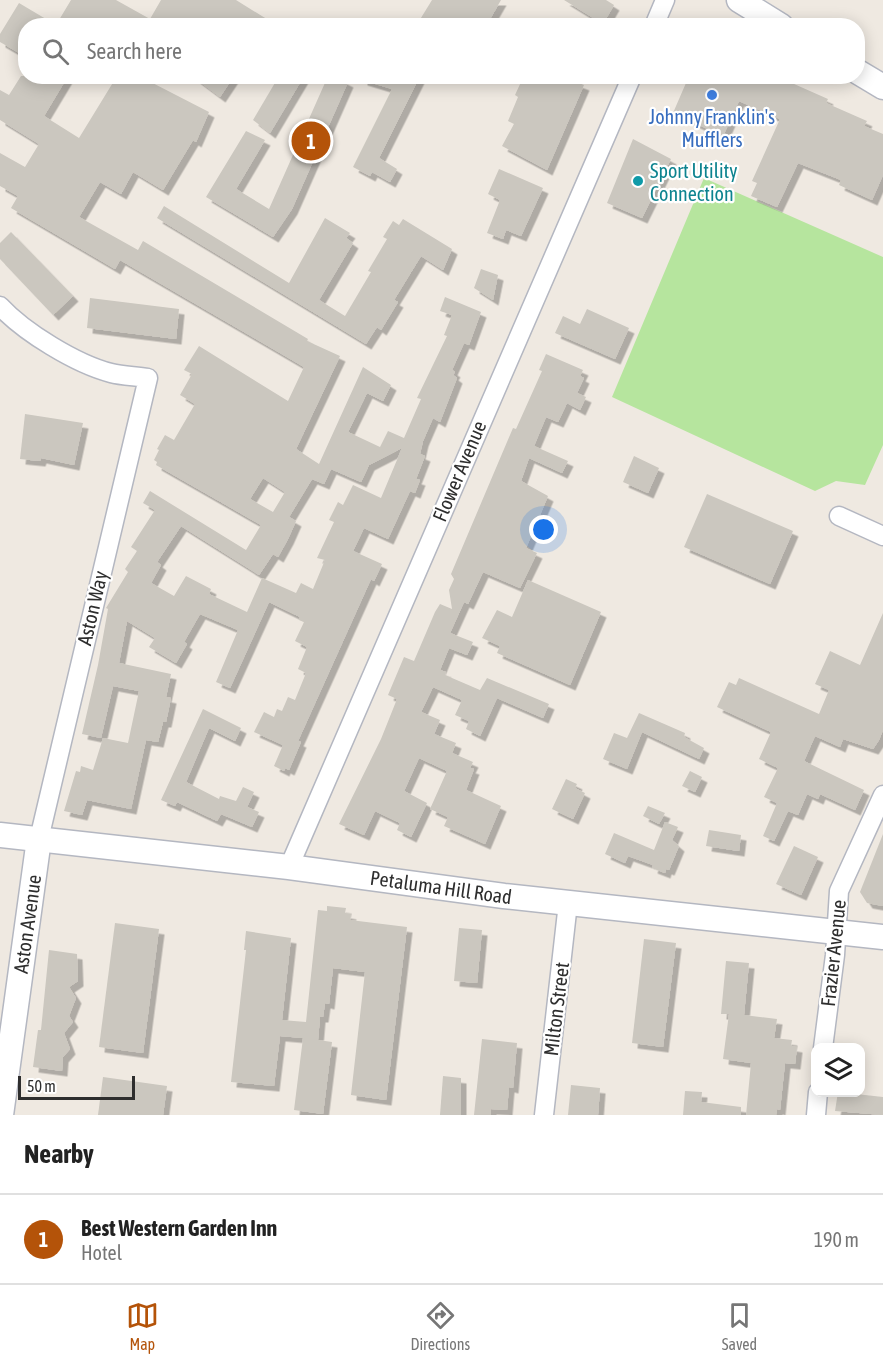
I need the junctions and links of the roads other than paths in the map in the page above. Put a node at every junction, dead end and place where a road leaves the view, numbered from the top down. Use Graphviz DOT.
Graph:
graph roads {
  1 [pos="665,0"];
  2 [pos="739,0"];
  3 [pos="657,18"];
  4 [pos="768,18"];
  5 [pos="865,76"];
  6 [pos="629,84"];
  7 [pos="883,87"];
  8 [pos="0,306"];
  9 [pos="839,516"];
  10 [pos="883,536"];
  11 [pos="883,795"];
  12 [pos="0,835"];
  13 [pos="39,839"];
  14 [pos="289,867"];
  15 [pos="568,903"];
  16 [pos="837,932"];
  17 [pos="883,937"];
  18 [pos="823,1043"];
  19 [pos="818,1097"];
  20 [pos="1,1115"];
  21 [pos="544,1115"];
  22 [pos="816,1115"];
  1 -- 3 [label="street"];
  2 -- 4 [label="main road"];
  5 -- 7 [label="main road"];
  6 -- 14 [label="street, Flower Avenue"];
  8 -- 13 [label="street, Aston Way"];
  9 -- 10 [label="street"];
  11 -- 16 [label="street, Frazier Avenue"];
  12 -- 13 [label="main road, Petaluma Hill Road"];
  13 -- 14 [label="main road, Petaluma Hill Road"];
  13 -- 20 [label="main road, Aston Avenue"];
  14 -- 15 [label="main road, Petaluma Hill Road"];
  15 -- 16 [label="main road, Petaluma Hill Road"];
  15 -- 21 [label="street, Milton Street"];
  16 -- 17 [label="main road, Petaluma Hill Road"];
  16 -- 18 [label="street, Frazier Avenue"];
  19 -- 22 [label="street"];
}
